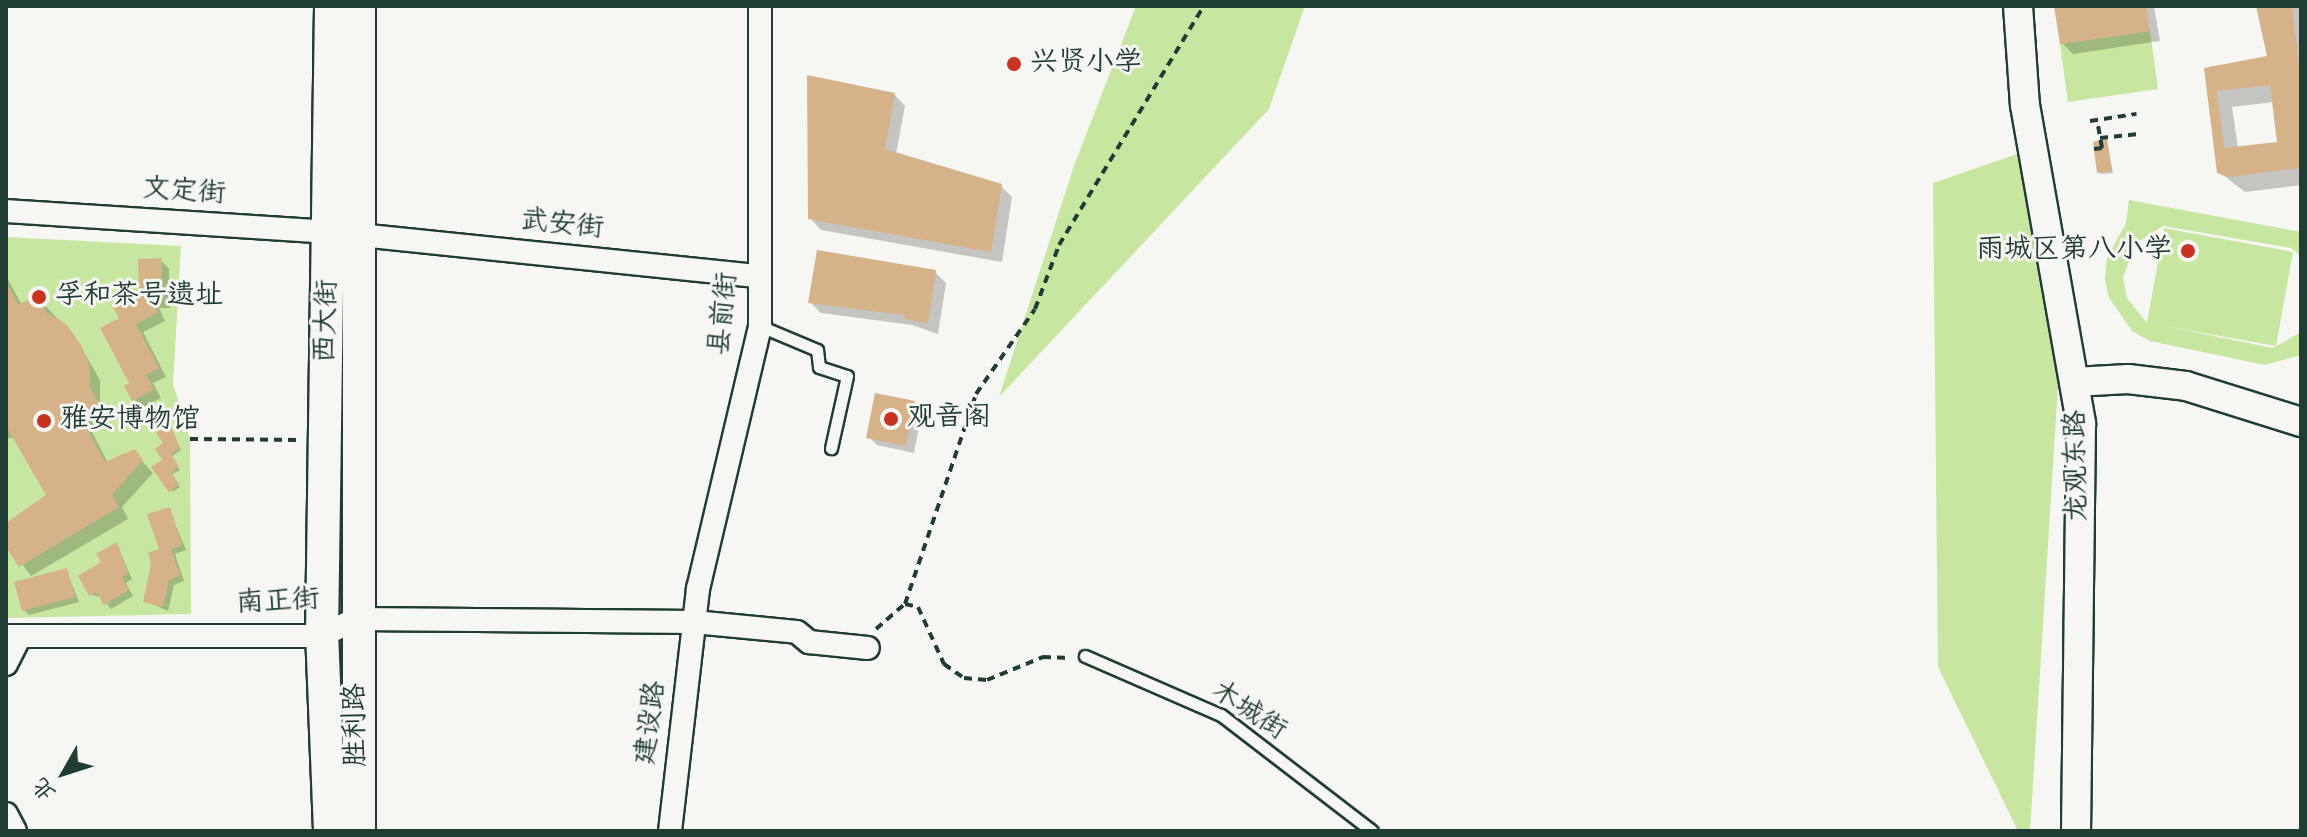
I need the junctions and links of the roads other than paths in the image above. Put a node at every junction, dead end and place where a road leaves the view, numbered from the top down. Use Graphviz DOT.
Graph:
graph roads {
  1 [pos="331,6"];
  2 [pos="359,6"];
  3 [pos="760,6"];
  4 [pos="2002,6"];
  5 [pos="2018,6"];
  6 [pos="2025,105"];
  7 [pos="6,211"];
  8 [pos="344,234"];
  9 [pos="760,276"];
  10 [pos="760,326"];
  11 [pos="2074,382"];
  12 [pos="2301,422"];
  13 [pos="831,448"];
  14 [pos="355,619"];
  15 [pos="694,622"];
  16 [pos="13,636"];
  17 [pos="322,636"];
  18 [pos="868,641"];
  19 [pos="1085,656"];
  20 [pos="6,664"];
  21 [pos="6,814"];
  22 [pos="15,831"];
  23 [pos="330,831"];
  24 [pos="359,831"];
  25 [pos="670,831"];
  26 [pos="1372,831"];
  27 [pos="2076,831"];
  1 -- 8 [label="main road, 西大街"];
  2 -- 8 [label="main road, 西大街"];
  3 -- 9 [label="street, 县前街"];
  4 -- 6 [label="street"];
  5 -- 6 [label="street"];
  6 -- 11 [label="street, 龙观东路"];
  7 -- 8 [label="street, 文定街"];
  8 -- 9 [label="street, 武安街"];
  8 -- 14 [label="main road, 西大街"];
  8 -- 17 [label="main road, 西大街"];
  9 -- 10 [label="street, 县前街"];
  10 -- 13 [label="lane"];
  10 -- 15 [label="street, 县前街"];
  11 -- 12 [label="street"];
  11 -- 27 [label="street, 龙观东路"];
  14 -- 15 [label="street, 南正街"];
  14 -- 17 [label="street, 南正街"];
  14 -- 24 [label="main road, 胜利路"];
  15 -- 18 [label="street, 南正街"];
  15 -- 25 [label="street, 建设路"];
  16 -- 17 [label="street, 南正街"];
  16 -- 20 [label="street"];
  17 -- 23 [label="main road, 胜利路"];
  19 -- 26 [label="lane, 木城街"];
  21 -- 22 [label="street"];
}
